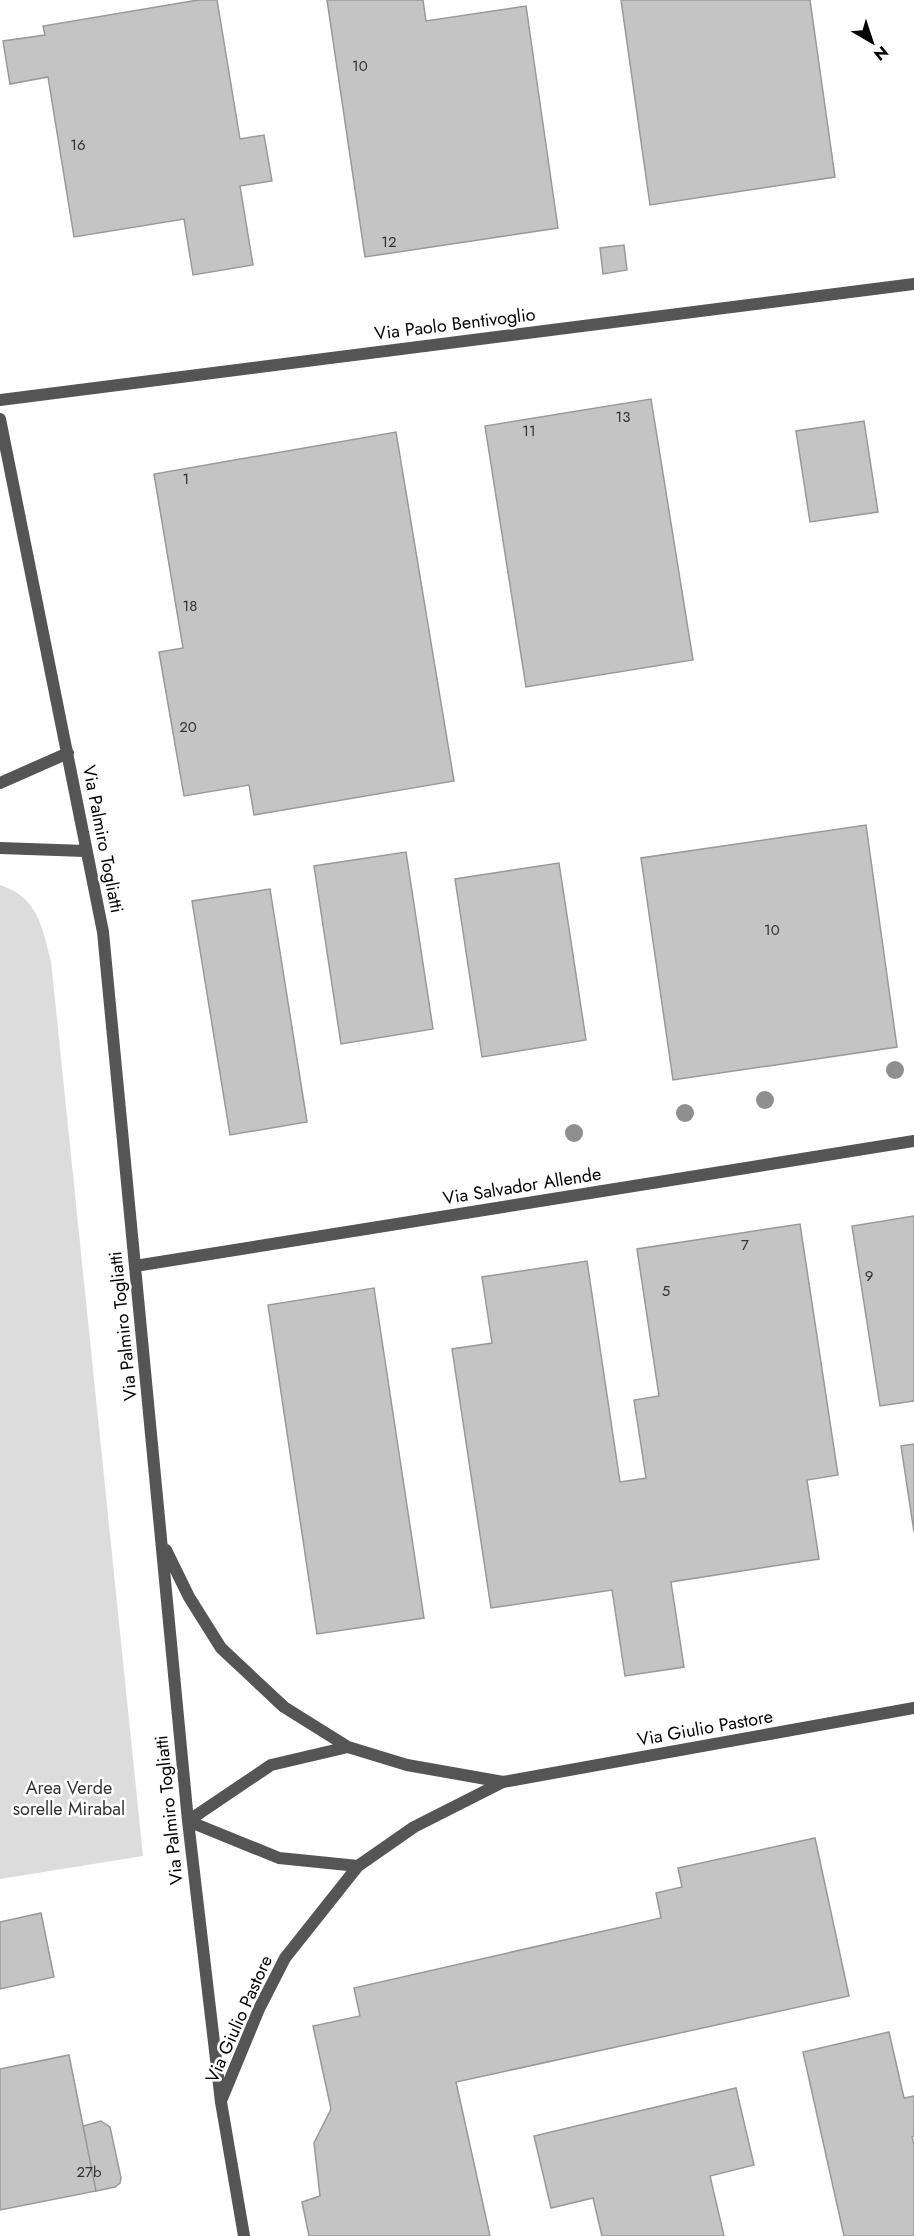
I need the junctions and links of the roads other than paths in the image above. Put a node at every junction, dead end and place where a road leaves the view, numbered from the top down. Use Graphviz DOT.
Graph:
graph roads {
  1 [pos="914,284"];
  2 [pos="0,400"];
  3 [pos="0,419"];
  4 [pos="68,753"];
  5 [pos="0,783"];
  6 [pos="0,848"];
  7 [pos="85,851"];
  8 [pos="914,1141"];
  9 [pos="135,1266"];
  10 [pos="162,1543"];
  11 [pos="914,1708"];
  12 [pos="348,1747"];
  13 [pos="503,1782"];
  14 [pos="188,1821"];
  15 [pos="358,1866"];
  16 [pos="221,2102"];
  17 [pos="244,2236"];
  1 -- 2 [label="street, Via Paolo Bentivoglio"];
  3 -- 4 [label="street, Via Palmiro Togliatti"];
  4 -- 5 [label="street"];
  4 -- 7 [label="street, Via Palmiro Togliatti"];
  6 -- 7 [label="street"];
  7 -- 9 [label="street, Via Palmiro Togliatti"];
  8 -- 9 [label="street, Via Salvador Allende"];
  9 -- 10 [label="street, Via Palmiro Togliatti"];
  10 -- 12 [label="street, Via Giulio Pastore"];
  10 -- 14 [label="street, Via Palmiro Togliatti"];
  11 -- 13 [label="street, Via Giulio Pastore"];
  12 -- 13 [label="street, Via Giulio Pastore"];
  12 -- 14 [label="street"];
  13 -- 15 [label="street, Via Giulio Pastore"];
  14 -- 15 [label="street"];
  14 -- 16 [label="street, Via Palmiro Togliatti"];
  15 -- 16 [label="street, Via Giulio Pastore"];
  16 -- 17 [label="street, Via Palmiro Togliatti"];
}
